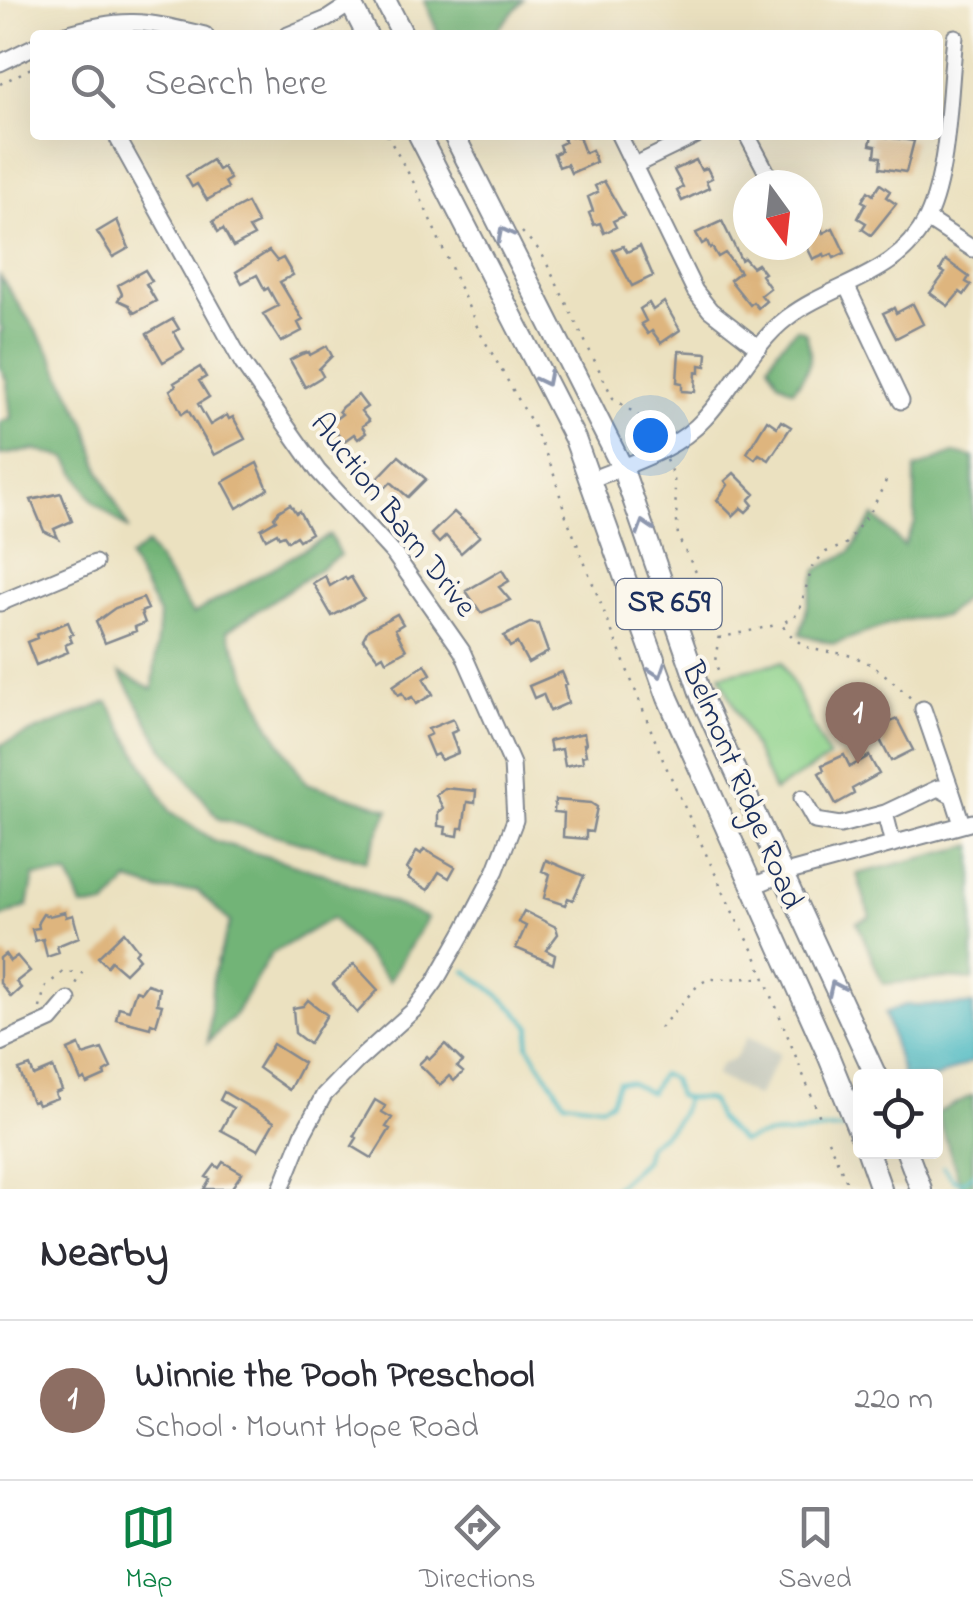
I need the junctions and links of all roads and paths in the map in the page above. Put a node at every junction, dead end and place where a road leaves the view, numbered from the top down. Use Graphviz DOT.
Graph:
graph roads {
  1 [pos="385,0"];
  2 [pos="352,1"];
  3 [pos="82,30"];
  4 [pos="183,30"];
  5 [pos="300,30"];
  6 [pos="365,30"];
  7 [pos="400,30"];
  8 [pos="955,37"];
  9 [pos="30,49"];
  10 [pos="0,64"];
  11 [pos="30,69"];
  12 [pos="0,84"];
  13 [pos="119,140"];
  14 [pos="390,140"];
  15 [pos="422,140"];
  16 [pos="457,140"];
  17 [pos="620,140"];
  18 [pos="687,140"];
  19 [pos="750,140"];
  20 [pos="633,166"];
  21 [pos="765,170"];
  22 [pos="927,218"];
  23 [pos="521,231"];
  24 [pos="973,249"];
  25 [pos="846,287"];
  26 [pos="758,348"];
  27 [pos="901,400"];
  28 [pos="661,450"];
  29 [pos="622,467"];
  30 [pos="592,479"];
  31 [pos="886,481"];
  32 [pos="95,563"];
  33 [pos="0,603"];
  34 [pos="781,624"];
  35 [pos="719,638"];
  36 [pos="720,675"];
  37 [pos="922,709"];
  38 [pos="953,796"];
  39 [pos="802,798"];
  40 [pos="886,813"];
  41 [pos="968,823"];
  42 [pos="892,844"];
  43 [pos="782,874"];
  44 [pos="751,887"];
  45 [pos="764,978"];
  46 [pos="68,1000"];
  47 [pos="40,1012"];
  48 [pos="660,1028"];
  49 [pos="0,1043"];
  50 [pos="873,1069"];
  51 [pos="853,1117"];
  52 [pos="822,1120"];
  53 [pos="828,1140"];
  54 [pos="870,1159"];
  55 [pos="909,1159"];
  56 [pos="918,1188"];
  57 [pos="280,1189"];
  58 [pos="850,1189"];
  59 [pos="881,1189"];
  1 -- 7 [label="main road"];
  2 -- 5 [label="street"];
  2 -- 6 [label="main road"];
  3 -- 4 [label="street"];
  8 -- 22 [label="street"];
  9 -- 10 [label="street"];
  11 -- 12 [label="path"];
  13 -- 57 [label="street, Auction Barn Drive"];
  14 -- 45 [label="path"];
  15 -- 30 [label="main road, Belmont Ridge Road / SR 659, one-way"];
  29 -- 16 [label="main road, Belmont Ridge Road / SR 659, one-way"];
  17 -- 20 [label="street"];
  18 -- 20 [label="street"];
  19 -- 21 [label="street"];
  20 -- 26 [label="street"];
  22 -- 24 [label="street"];
  22 -- 25 [label="street"];
  23 -- 28 [label="path"];
  25 -- 26 [label="street"];
  25 -- 27 [label="street"];
  26 -- 28 [label="street"];
  28 -- 29 [label="street"];
  28 -- 35 [label="path"];
  29 -- 30 [label="street"];
  43 -- 29 [label="main road, Belmont Ridge Road / SR 659, one-way"];
  30 -- 44 [label="main road, Belmont Ridge Road / SR 659, one-way"];
  31 -- 34 [label="path"];
  32 -- 33 [label="street"];
  34 -- 35 [label="path"];
  34 -- 37 [label="path"];
  35 -- 36 [label="path"];
  37 -- 38 [label="street"];
  38 -- 40 [label="street"];
  38 -- 41 [label="street"];
  39 -- 40 [label="street"];
  40 -- 42 [label="street"];
  41 -- 42 [label="street"];
  42 -- 43 [label="street"];
  43 -- 44 [label="street"];
  50 -- 43 [label="main road, Belmont Ridge Road / SR 659, one-way"];
  44 -- 51 [label="main road, Belmont Ridge Road / SR 659"];
  45 -- 48 [label="path"];
  45 -- 52 [label="path"];
  46 -- 47 [label="path"];
  46 -- 49 [label="street"];
  53 -- 58 [label="path"];
  54 -- 59 [label="main road"];
  55 -- 56 [label="main road"];
}
